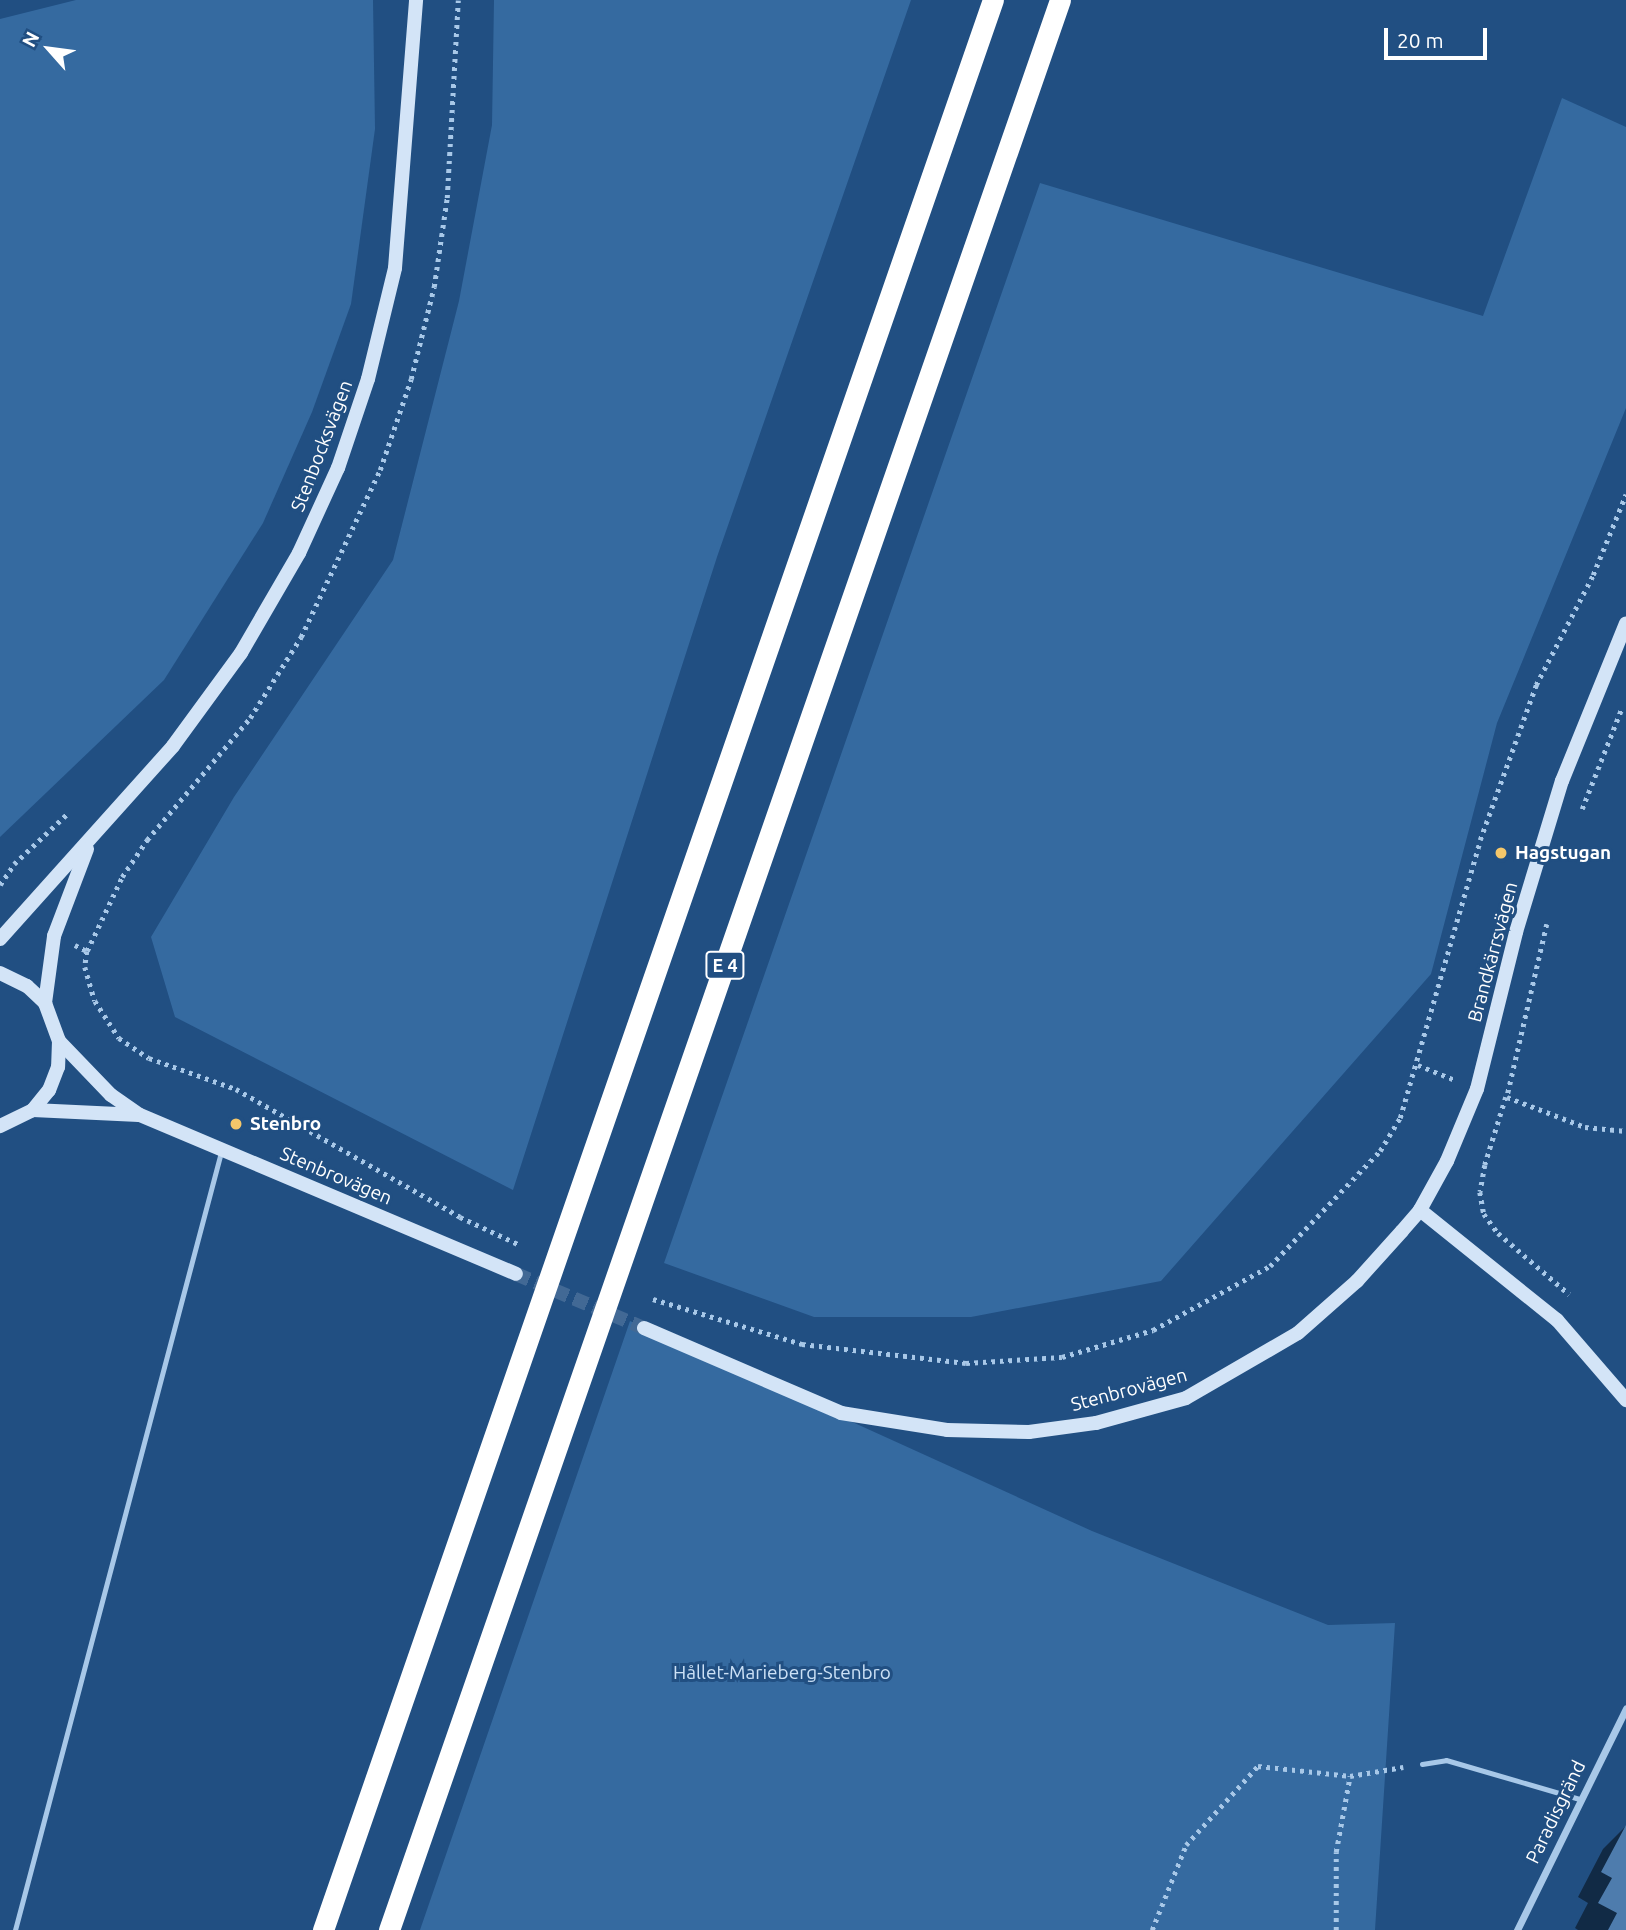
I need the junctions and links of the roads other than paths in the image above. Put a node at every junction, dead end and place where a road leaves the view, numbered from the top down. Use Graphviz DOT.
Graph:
graph roads {
  1 [pos="416,0"];
  2 [pos="993,0"];
  3 [pos="1060,0"];
  4 [pos="1626,623"];
  5 [pos="92,838"];
  6 [pos="0,939"];
  7 [pos="0,974"];
  8 [pos="45,1003"];
  9 [pos="60,1041"];
  10 [pos="33,1110"];
  11 [pos="140,1115"];
  12 [pos="0,1126"];
  13 [pos="222,1149"];
  14 [pos="1420,1210"];
  15 [pos="516,1274"];
  16 [pos="644,1328"];
  17 [pos="1626,1400"];
  18 [pos="1626,1708"];
  19 [pos="1422,1764"];
  20 [pos="1579,1799"];
  21 [pos="15,1930"];
  22 [pos="323,1930"];
  23 [pos="388,1930"];
  24 [pos="1517,1930"];
  1 -- 5 [label="street, Stenbocksvägen"];
  2 -- 22 [label="highway"];
  3 -- 23 [label="highway, E 4"];
  4 -- 14 [label="street, Brandkärrsvägen"];
  5 -- 6 [label="street, Stenbocksvägen"];
  5 -- 8 [label="street, Stenbocksvägen"];
  7 -- 8 [label="street"];
  8 -- 9 [label="street, Stenbrovägen"];
  9 -- 10 [label="street"];
  9 -- 11 [label="street, Stenbrovägen"];
  10 -- 11 [label="street, Stenbrovägen"];
  10 -- 12 [label="street, Stenbrovägen"];
  11 -- 13 [label="street, Stenbrovägen"];
  13 -- 15 [label="street, Stenbrovägen"];
  13 -- 21 [label="lane"];
  14 -- 16 [label="street, Stenbrovägen"];
  14 -- 17 [label="street"];
  18 -- 20 [label="street, Paradisgränd"];
  19 -- 20 [label="lane"];
  20 -- 24 [label="street, Paradisgränd"];
}
